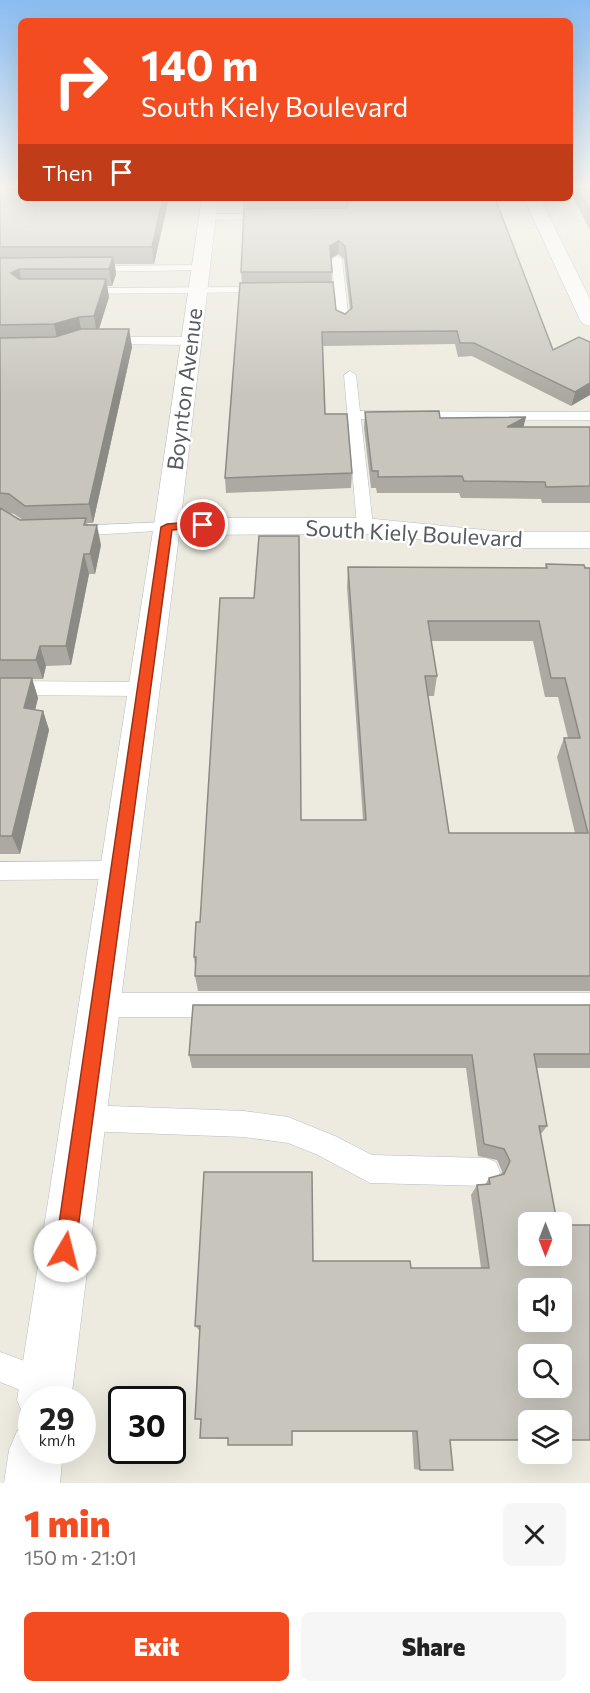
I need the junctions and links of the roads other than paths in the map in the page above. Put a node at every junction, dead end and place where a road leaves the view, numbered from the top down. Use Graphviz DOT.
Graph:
graph roads {
  1 [pos="201,257"];
  2 [pos="560,257"];
  3 [pos="338,259"];
  4 [pos="78,269"];
  5 [pos="198,279"];
  6 [pos="340,290"];
  7 [pos="69,291"];
  8 [pos="590,320"];
  9 [pos="344,322"];
  10 [pos="94,341"];
  11 [pos="190,341"];
  12 [pos="350,375"];
  13 [pos="355,415"];
  14 [pos="590,416"];
  15 [pos="365,526"];
  16 [pos="167,527"];
  17 [pos="59,532"];
  18 [pos="590,540"];
  19 [pos="0,688"];
  20 [pos="145,689"];
  21 [pos="119,870"];
  22 [pos="0,871"];
  23 [pos="100,1005"];
  24 [pos="590,1005"];
  25 [pos="84,1118"];
  26 [pos="486,1172"];
  27 [pos="0,1367"];
  28 [pos="34,1386"];
  29 [pos="46,1386"];
  30 [pos="34,1464"];
  31 [pos="32,1483"];
  1 -- 5 [label="street, Boynton Avenue"];
  2 -- 8 [label="street"];
  3 -- 6 [label="lane"];
  4 -- 5 [label="lane"];
  5 -- 6 [label="lane"];
  5 -- 7 [label="lane"];
  5 -- 11 [label="street, Boynton Avenue"];
  6 -- 9 [label="lane"];
  10 -- 11 [label="lane"];
  11 -- 16 [label="street, Boynton Avenue"];
  12 -- 13 [label="lane"];
  13 -- 14 [label="lane"];
  13 -- 15 [label="lane"];
  15 -- 16 [label="street, South Kiely Boulevard"];
  15 -- 18 [label="street, South Kiely Boulevard"];
  16 -- 17 [label="lane"];
  16 -- 20 [label="street, Boynton Avenue"];
  19 -- 20 [label="lane"];
  20 -- 21 [label="street, Boynton Avenue"];
  21 -- 22 [label="lane"];
  21 -- 23 [label="street, Boynton Avenue"];
  23 -- 24 [label="lane"];
  23 -- 25 [label="street, Boynton Avenue"];
  25 -- 26 [label="lane"];
  25 -- 29 [label="street, Boynton Avenue"];
  27 -- 28 [label="lane"];
  30 -- 31 [label="street"];
}
